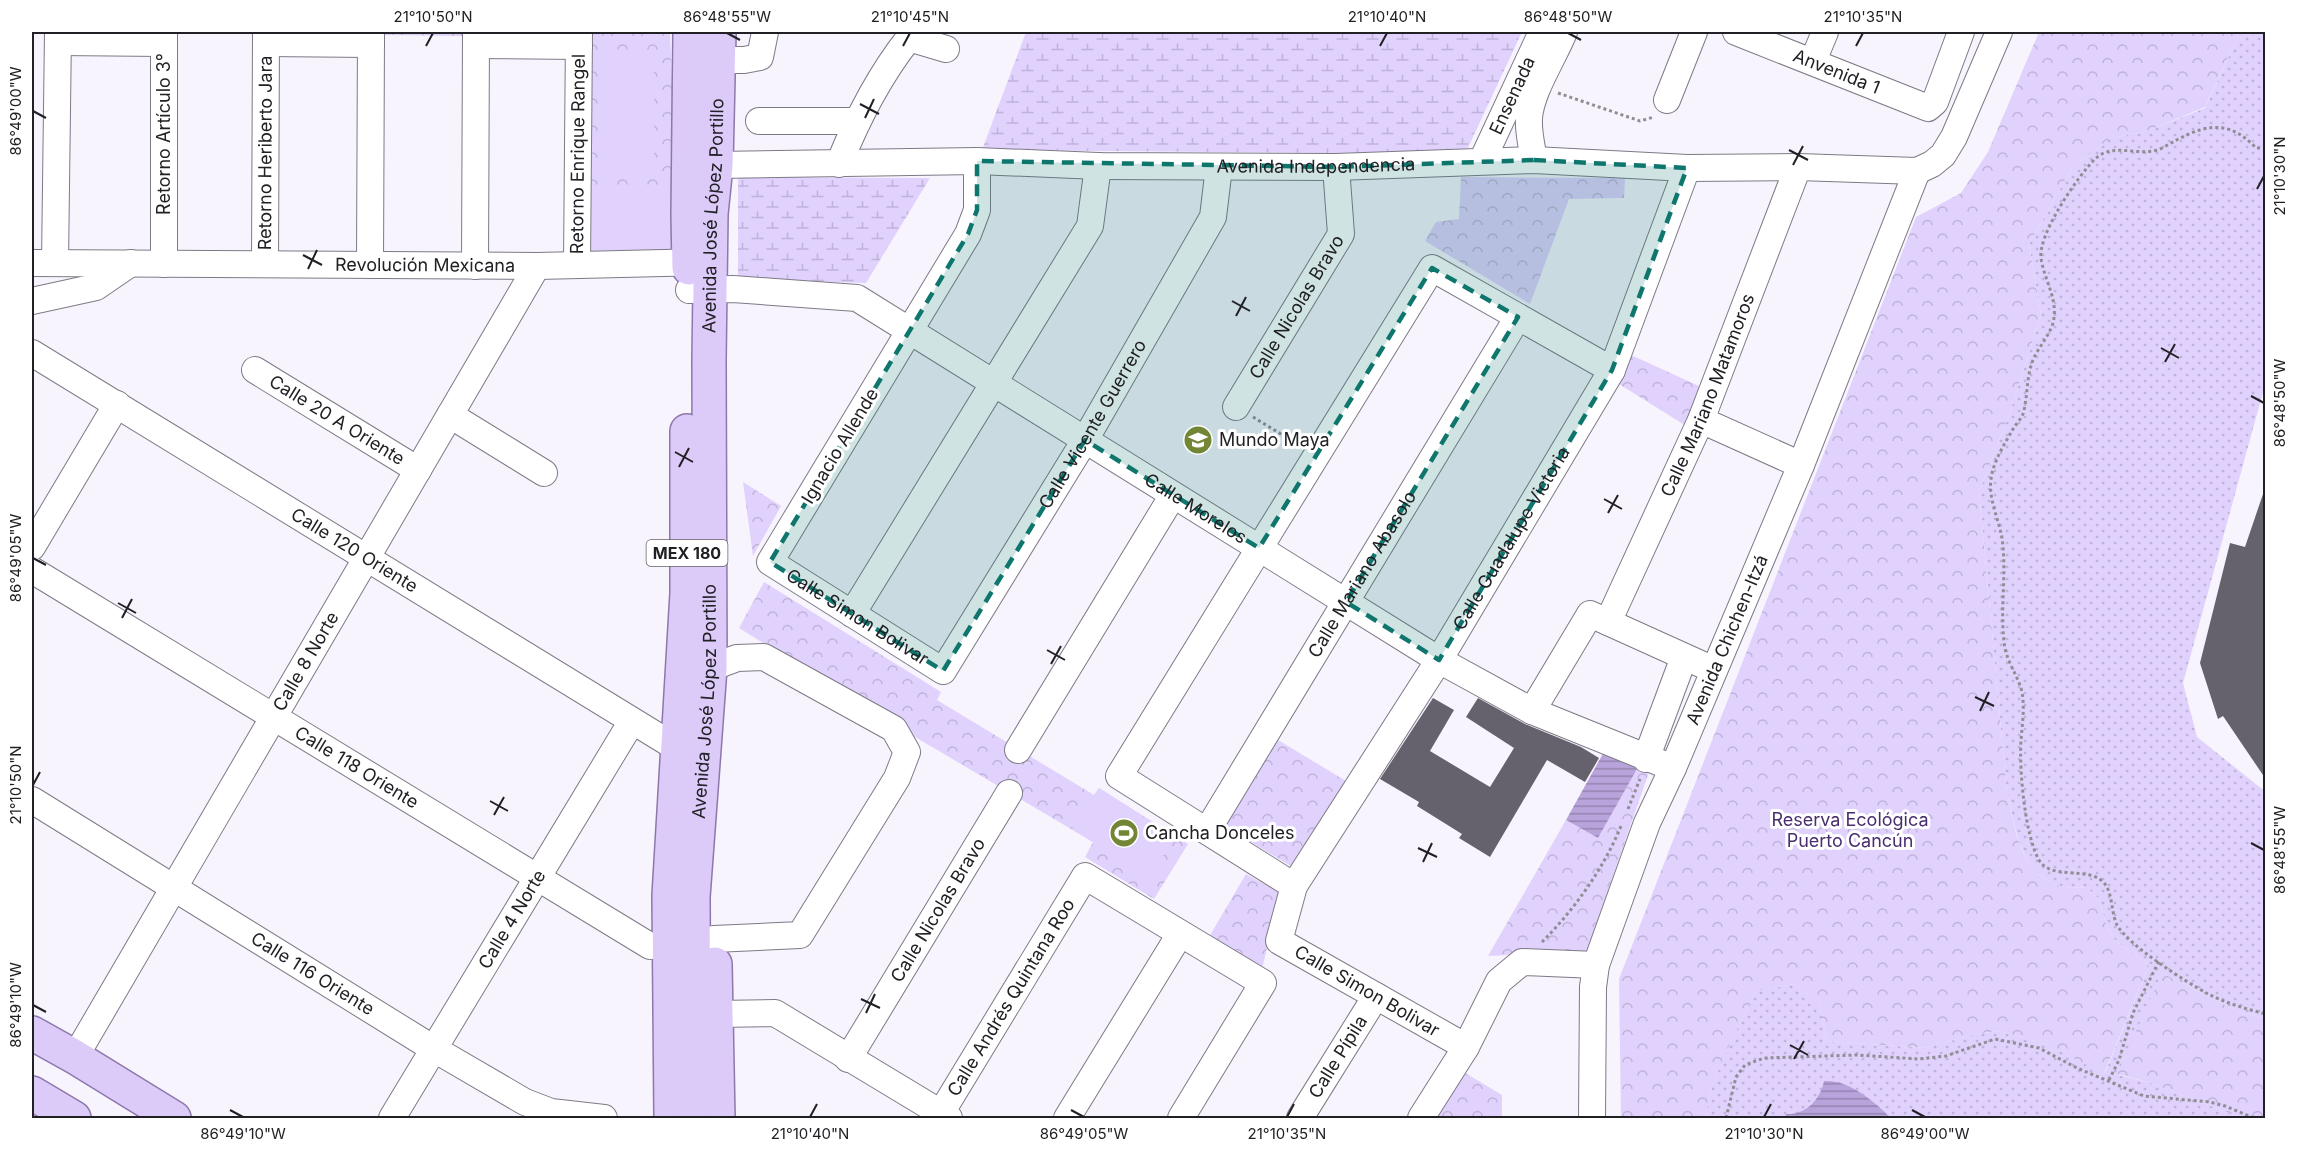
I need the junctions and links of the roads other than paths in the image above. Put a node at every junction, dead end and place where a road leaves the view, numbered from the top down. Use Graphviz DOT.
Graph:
graph roads {
  1 [pos="690,32"];
  2 [pos="765,32"];
  3 [pos="1542,32"];
  4 [pos="1564,32"];
  5 [pos="1694,32"];
  6 [pos="1736,32"];
  7 [pos="1825,32"];
  8 [pos="1961,32"];
  9 [pos="1999,32"];
  10 [pos="58,37"];
  11 [pos="164,37"];
  12 [pos="266,37"];
  13 [pos="371,38"];
  14 [pos="476,38"];
  15 [pos="579,39"];
  16 [pos="719,46"];
  17 [pos="946,49"];
  18 [pos="1813,61"];
  19 [pos="1668,100"];
  20 [pos="856,121"];
  21 [pos="759,122"];
  22 [pos="977,160"];
  23 [pos="1534,160"];
  24 [pos="1482,161"];
  25 [pos="839,164"];
  26 [pos="716,165"];
  27 [pos="1098,166"];
  28 [pos="1798,166"];
  29 [pos="1219,167"];
  30 [pos="1336,167"];
  31 [pos="1687,168"];
  32 [pos="1917,171"];
  33 [pos="43,263"];
  34 [pos="131,263"];
  35 [pos="164,264"];
  36 [pos="265,264"];
  37 [pos="577,264"];
  38 [pos="370,265"];
  39 [pos="475,266"];
  40 [pos="537,266"];
  41 [pos="701,276"];
  42 [pos="32,301"];
  43 [pos="1518,317"];
  44 [pos="909,330"];
  45 [pos="32,353"];
  46 [pos="255,370"];
  47 [pos="1612,370"];
  48 [pos="993,382"];
  49 [pos="117,404"];
  50 [pos="1236,407"];
  51 [pos="450,415"];
  52 [pos="1701,420"];
  53 [pos="1085,440"];
  54 [pos="1801,465"];
  55 [pos="418,470"];
  56 [pos="544,473"];
  57 [pos="1173,495"];
  58 [pos="32,547"];
  59 [pos="1259,548"];
  60 [pos="367,558"];
  61 [pos="770,562"];
  62 [pos="32,570"];
  63 [pos="1346,602"];
  64 [pos="852,614"];
  65 [pos="1608,622"];
  66 [pos="1684,657"];
  67 [pos="1439,660"];
  68 [pos="710,668"];
  69 [pos="1714,670"];
  70 [pos="943,671"];
  71 [pos="1532,711"];
  72 [pos="274,717"];
  73 [pos="632,721"];
  74 [pos="691,745"];
  75 [pos="1018,750"];
  76 [pos="1646,759"];
  77 [pos="1673,768"];
  78 [pos="1009,793"];
  79 [pos="32,800"];
  80 [pos="1207,831"];
  81 [pos="537,878"];
  82 [pos="1294,886"];
  83 [pos="174,888"];
  84 [pos="681,896"];
  85 [pos="1180,934"];
  86 [pos="714,939"];
  87 [pos="650,946"];
  88 [pos="1596,965"];
  89 [pos="1376,996"];
  90 [pos="717,1014"];
  91 [pos="32,1034"];
  92 [pos="1466,1047"];
  93 [pos="434,1049"];
  94 [pos="75,1057"];
  95 [pos="848,1059"];
  96 [pos="32,1093"];
  97 [pos="942,1117"];
  98 [pos="74,1119"];
  99 [pos="174,1119"];
  100 [pos="392,1119"];
  101 [pos="604,1119"];
  102 [pos="654,1119"];
  103 [pos="671,1119"];
  104 [pos="694,1119"];
  105 [pos="718,1119"];
  106 [pos="1067,1119"];
  107 [pos="1181,1119"];
  108 [pos="1300,1119"];
  109 [pos="1421,1119"];
  110 [pos="1592,1119"];
  1 -- 41 [label="main road, Avenida José López Portillo / MEX 180"];
  2 -- 16 [label="street"];
  3 -- 24 [label="street, Ensenada"];
  4 -- 23 [label="street, Ensenada"];
  5 -- 19 [label="street"];
  6 -- 18 [label="street, Anvenida 1"];
  7 -- 18 [label="street"];
  8 -- 18 [label="street, Anvenida 1"];
  9 -- 32 [label="street"];
  10 -- 11 [label="street, Retorno Artículo 3°"];
  10 -- 33 [label="street, Retorno Artículo 3°"];
  11 -- 35 [label="street, Retorno Artículo 3°"];
  12 -- 13 [label="street, Retorno Heriberto Jara"];
  12 -- 36 [label="street, Retorno Heriberto Jara"];
  13 -- 38 [label="street, Retorno Heriberto Jara"];
  14 -- 15 [label="street, Retorno Enrique Rangel"];
  14 -- 39 [label="street, Retorno Enrique Rangel"];
  15 -- 37 [label="street, Retorno Enrique Rangel"];
  16 -- 26 [label="main road, Avenida José López Portillo / MEX 180"];
  17 -- 20 [label="street"];
  20 -- 21 [label="street"];
  20 -- 25 [label="street"];
  22 -- 25 [label="street, Avenida Independencia"];
  22 -- 27 [label="street, Avenida Independencia"];
  22 -- 44 [label="street, Ignacio Allende"];
  23 -- 24 [label="street, Avenida Independencia"];
  23 -- 31 [label="street, Avenida Independencia"];
  24 -- 30 [label="street, Avenida Independencia"];
  25 -- 26 [label="street, Avenida Independencia"];
  26 -- 41 [label="main road, Avenida José López Portillo / MEX 180"];
  27 -- 29 [label="street, Avenida Independencia"];
  27 -- 48 [label="street"];
  28 -- 31 [label="street, Avenida Independencia"];
  28 -- 32 [label="street, Avenida Independencia"];
  28 -- 52 [label="street, Calle Mariano Matamoros"];
  29 -- 30 [label="street, Avenida Independencia"];
  29 -- 53 [label="street, Calle Vicente Guerrero"];
  30 -- 50 [label="street, Calle Nicolas Bravo"];
  31 -- 47 [label="street, Calle Guadalupe Victoria"];
  32 -- 54 [label="street, Avenida Chichen-Itzá"];
  33 -- 34 [label="street, Revolución Mexicana"];
  34 -- 35 [label="street, Revolución Mexicana"];
  34 -- 42 [label="street"];
  35 -- 36 [label="street, Revolución Mexicana"];
  36 -- 38 [label="street, Revolución Mexicana"];
  37 -- 40 [label="street, Revolución Mexicana"];
  37 -- 41 [label="street, Revolución Mexicana"];
  38 -- 39 [label="street, Revolución Mexicana"];
  39 -- 40 [label="street, Revolución Mexicana"];
  40 -- 51 [label="street, Calle 8 Norte"];
  41 -- 44 [label="street, Calle Morelos"];
  41 -- 68 [label="main road, Avenida José López Portillo / MEX 180"];
  41 -- 74 [label="main road, Avenida José López Portillo / MEX 180"];
  43 -- 47 [label="street"];
  43 -- 59 [label="street"];
  43 -- 63 [label="street, Calle Mariano Abasolo"];
  44 -- 48 [label="street, Calle Morelos"];
  44 -- 61 [label="street, Ignacio Allende"];
  45 -- 49 [label="street, Calle 120 Oriente"];
  46 -- 55 [label="street, Calle 20 A Oriente"];
  47 -- 67 [label="street, Calle Guadalupe Victoria"];
  48 -- 53 [label="street, Calle Morelos"];
  48 -- 64 [label="street"];
  49 -- 58 [label="street"];
  49 -- 60 [label="street, Calle 120 Oriente"];
  51 -- 55 [label="street, Calle 8 Norte"];
  51 -- 56 [label="street"];
  52 -- 54 [label="street"];
  52 -- 65 [label="street, Calle Mariano Matamoros"];
  53 -- 57 [label="street, Calle Morelos"];
  53 -- 70 [label="street, Calle Vicente Guerrero"];
  54 -- 69 [label="street, Avenida Chichen-Itzá"];
  55 -- 60 [label="street, Calle 8 Norte"];
  57 -- 59 [label="street, Calle Morelos"];
  57 -- 75 [label="street"];
  59 -- 63 [label="street, Calle Morelos"];
  59 -- 80 [label="street"];
  60 -- 72 [label="street, Calle 8 Norte"];
  60 -- 73 [label="street, Calle 120 Oriente"];
  61 -- 64 [label="street, Calle Simon Bolivar"];
  62 -- 72 [label="street, Calle 118 Oriente"];
  63 -- 67 [label="street, Calle Morelos"];
  63 -- 80 [label="street, Calle Mariano Abasolo"];
  64 -- 70 [label="street, Calle Simon Bolivar"];
  65 -- 66 [label="street"];
  65 -- 71 [label="street"];
  66 -- 69 [label="street"];
  66 -- 76 [label="street"];
  67 -- 71 [label="street, Calle Morelos"];
  67 -- 82 [label="street, Calle Guadalupe Victoria"];
  68 -- 74 [label="main road, Avenida José López Portillo / MEX 180"];
  68 -- 86 [label="street"];
  69 -- 77 [label="street, Avenida Chichen-Itzá"];
  71 -- 76 [label="street, Calle Morelos"];
  72 -- 81 [label="street, Calle 118 Oriente"];
  72 -- 83 [label="street, Calle 8 Norte"];
  73 -- 74 [label="street, Calle 120 Oriente"];
  73 -- 81 [label="street, Calle 4 Norte"];
  74 -- 84 [label="main road, Avenida José López Portillo / MEX 180"];
  74 -- 86 [label="main road"];
  74 -- 87 [label="main road"];
  76 -- 77 [label="street, Calle Morelos"];
  77 -- 88 [label="street, Avenida Chichen-Itzá"];
  78 -- 95 [label="street, Calle Nicolas Bravo"];
  79 -- 83 [label="street, Calle 116 Oriente"];
  80 -- 82 [label="street"];
  81 -- 87 [label="street, Calle 118 Oriente"];
  81 -- 93 [label="street, Calle 4 Norte"];
  82 -- 89 [label="street, Calle Simon Bolivar"];
  83 -- 93 [label="street, Calle 116 Oriente"];
  83 -- 94 [label="street, Calle 8 Norte"];
  84 -- 103 [label="main road, Avenida José López Portillo / MEX 180"];
  84 -- 104 [label="main road, Avenida José López Portillo / MEX 180"];
  85 -- 97 [label="street, Calle Andrés Quintana Roo"];
  85 -- 106 [label="street"];
  85 -- 107 [label="street"];
  86 -- 90 [label="main road"];
  87 -- 102 [label="main road"];
  88 -- 92 [label="street"];
  88 -- 110 [label="street, Avenida Chichen-Itzá"];
  89 -- 92 [label="street, Calle Simon Bolivar"];
  89 -- 108 [label="street, Calle Pípila"];
  90 -- 95 [label="street"];
  90 -- 105 [label="main road"];
  91 -- 94 [label="main road"];
  92 -- 109 [label="street"];
  93 -- 100 [label="street, Calle 4 Norte"];
  93 -- 101 [label="street, Calle 116 Oriente"];
  94 -- 99 [label="main road"];
  95 -- 97 [label="street"];
  96 -- 98 [label="main road"];
}
